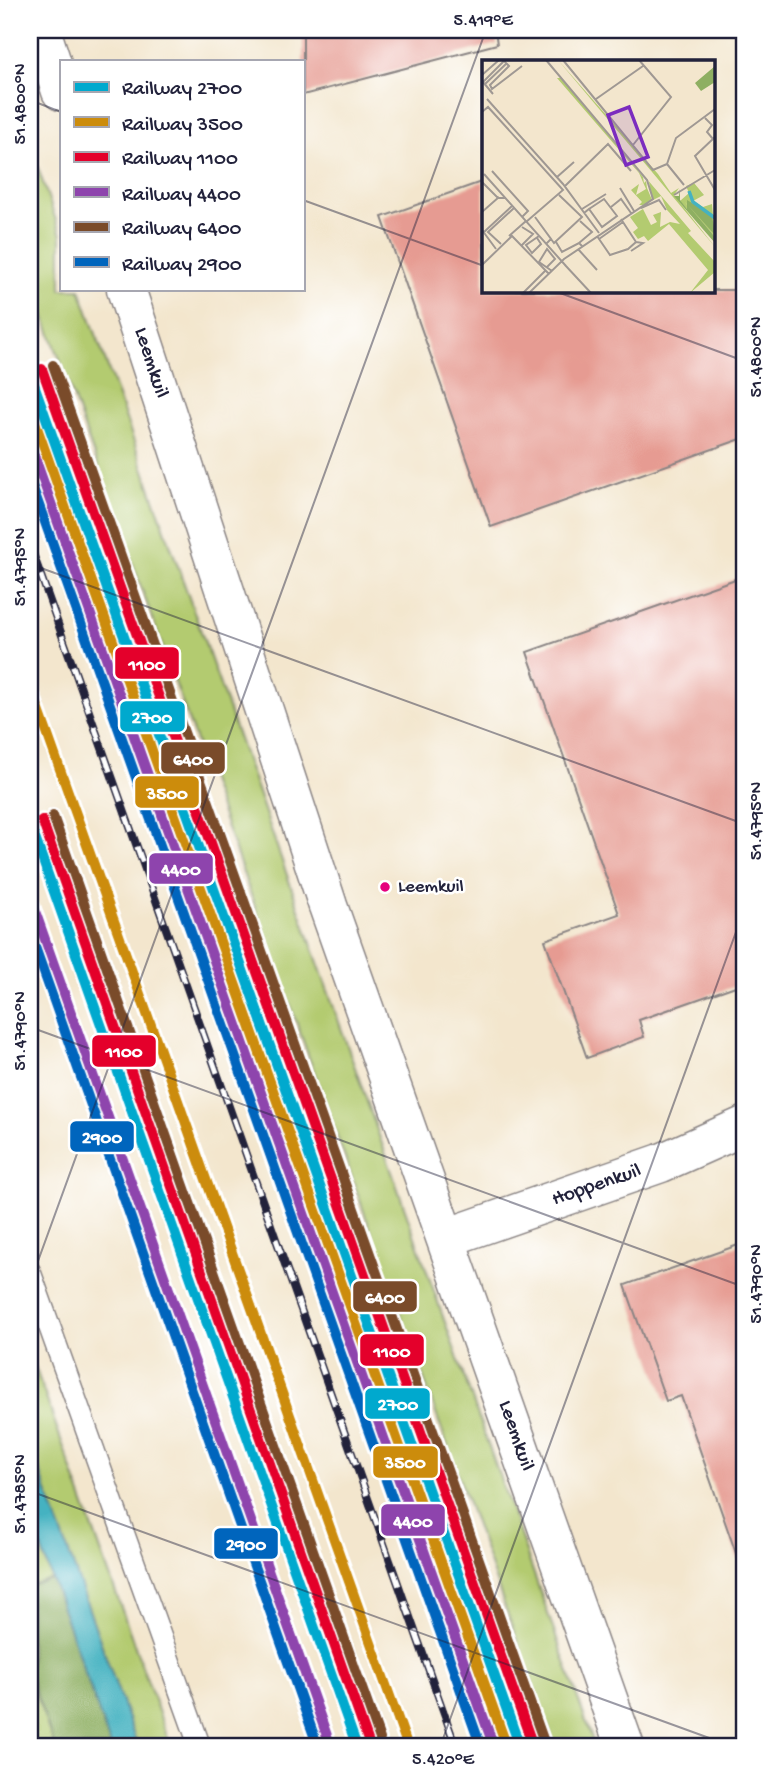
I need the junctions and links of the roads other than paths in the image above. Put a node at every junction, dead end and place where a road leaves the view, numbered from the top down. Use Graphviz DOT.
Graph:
graph roads {
  1 [pos="41,30"];
  2 [pos="60,88"];
  3 [pos="126,290"];
  4 [pos="744,1126"];
  5 [pos="446,1238"];
  6 [pos="30,1272"];
  7 [pos="200,1747"];
  8 [pos="625,1747"];
  1 -- 2 [label="street"];
  3 -- 5 [label="street, Leemkuil"];
  4 -- 5 [label="street, Hoppenkuil"];
  5 -- 8 [label="street, Leemkuil"];
  6 -- 7 [label="lane"];
}
